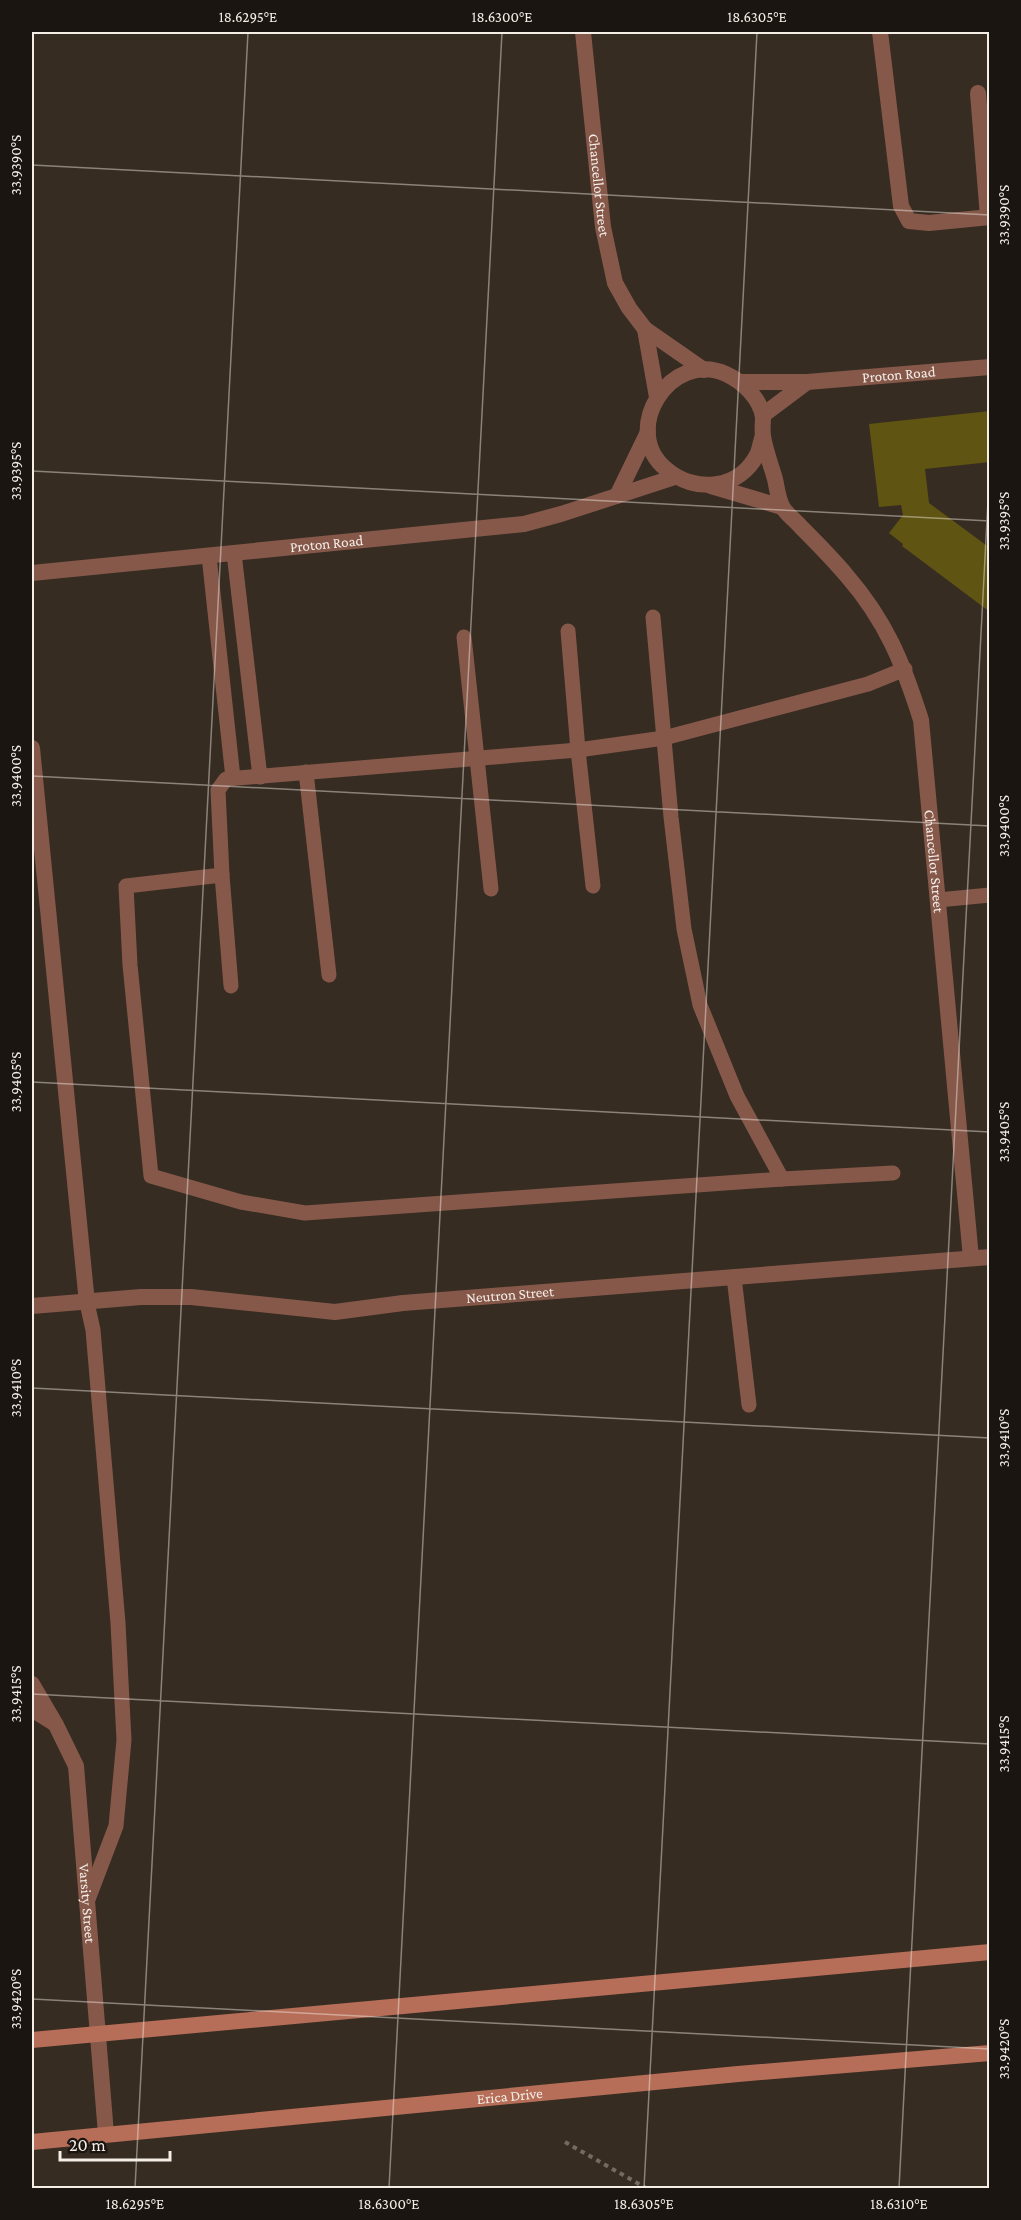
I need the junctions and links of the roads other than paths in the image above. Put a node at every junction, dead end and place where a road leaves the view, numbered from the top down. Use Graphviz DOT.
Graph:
graph roads {
  1 [pos="583,32"];
  2 [pos="880,32"];
  3 [pos="978,93"];
  4 [pos="989,217"];
  5 [pos="645,329"];
  6 [pos="990,367"];
  7 [pos="704,370"];
  8 [pos="741,382"];
  9 [pos="807,382"];
  10 [pos="657,397"];
  11 [pos="763,415"];
  12 [pos="648,432"];
  13 [pos="763,435"];
  14 [pos="675,477"];
  15 [pos="711,485"];
  16 [pos="617,496"];
  17 [pos="782,507"];
  18 [pos="234,553"];
  19 [pos="209,556"];
  20 [pos="32,573"];
  21 [pos="653,617"];
  22 [pos="568,631"];
  23 [pos="464,638"];
  24 [pos="905,669"];
  25 [pos="664,738"];
  26 [pos="32,748"];
  27 [pos="578,750"];
  28 [pos="477,760"];
  29 [pos="306,772"];
  30 [pos="260,777"];
  31 [pos="234,778"];
  32 [pos="222,875"];
  33 [pos="593,886"];
  34 [pos="491,889"];
  35 [pos="990,895"];
  36 [pos="938,900"];
  37 [pos="329,975"];
  38 [pos="231,986"];
  39 [pos="893,1173"];
  40 [pos="782,1179"];
  41 [pos="990,1257"];
  42 [pos="971,1258"];
  43 [pos="734,1277"];
  44 [pos="87,1303"];
  45 [pos="32,1306"];
  46 [pos="749,1405"];
  47 [pos="32,1684"];
  48 [pos="32,1710"];
  49 [pos="56,1725"];
  50 [pos="87,1902"];
  51 [pos="990,1952"];
  52 [pos="97,2034"];
  53 [pos="32,2040"];
  54 [pos="990,2053"];
  55 [pos="106,2134"];
  56 [pos="32,2142"];
  1 -- 5 [label="street, Chancellor Street"];
  2 -- 4 [label="street"];
  3 -- 4 [label="street"];
  5 -- 7 [label="street, Chancellor Street"];
  5 -- 10 [label="street, Chancellor Street"];
  6 -- 9 [label="street, Proton Road"];
  7 -- 8 [label="street"];
  7 -- 10 [label="street"];
  8 -- 9 [label="street, Proton Road"];
  8 -- 11 [label="street"];
  9 -- 11 [label="street"];
  10 -- 12 [label="street"];
  11 -- 13 [label="street"];
  12 -- 14 [label="street"];
  12 -- 16 [label="street"];
  13 -- 15 [label="street"];
  13 -- 17 [label="street, Chancellor Street"];
  14 -- 15 [label="street"];
  14 -- 16 [label="street, Proton Road"];
  15 -- 17 [label="street, Chancellor Street"];
  16 -- 18 [label="street, Proton Road"];
  17 -- 24 [label="street, Chancellor Street"];
  18 -- 19 [label="street, Proton Road"];
  18 -- 30 [label="lane"];
  19 -- 20 [label="street, Proton Road"];
  19 -- 31 [label="lane"];
  21 -- 25 [label="lane"];
  22 -- 27 [label="lane"];
  23 -- 28 [label="lane"];
  24 -- 25 [label="lane"];
  24 -- 36 [label="street, Chancellor Street"];
  25 -- 27 [label="lane"];
  25 -- 40 [label="lane"];
  26 -- 44 [label="street"];
  27 -- 28 [label="lane"];
  27 -- 33 [label="lane"];
  28 -- 29 [label="lane"];
  28 -- 34 [label="lane"];
  29 -- 30 [label="lane"];
  29 -- 37 [label="lane"];
  30 -- 31 [label="lane"];
  31 -- 32 [label="lane"];
  32 -- 38 [label="lane"];
  32 -- 40 [label="lane"];
  35 -- 36 [label="lane"];
  36 -- 42 [label="street, Chancellor Street"];
  39 -- 40 [label="lane"];
  41 -- 42 [label="street, Neutron Street"];
  42 -- 43 [label="street, Neutron Street"];
  43 -- 44 [label="street, Neutron Street"];
  43 -- 46 [label="lane"];
  44 -- 45 [label="street, Neutron Street"];
  44 -- 50 [label="lane"];
  47 -- 49 [label="street, Varsity Street"];
  48 -- 49 [label="lane"];
  49 -- 50 [label="street, Varsity Street"];
  50 -- 52 [label="street, Varsity Street"];
  51 -- 52 [label="main road"];
  52 -- 53 [label="main road"];
  52 -- 55 [label="street, Varsity Street"];
  54 -- 55 [label="main road, Erica Drive"];
  55 -- 56 [label="main road, Erica Drive"];
}
